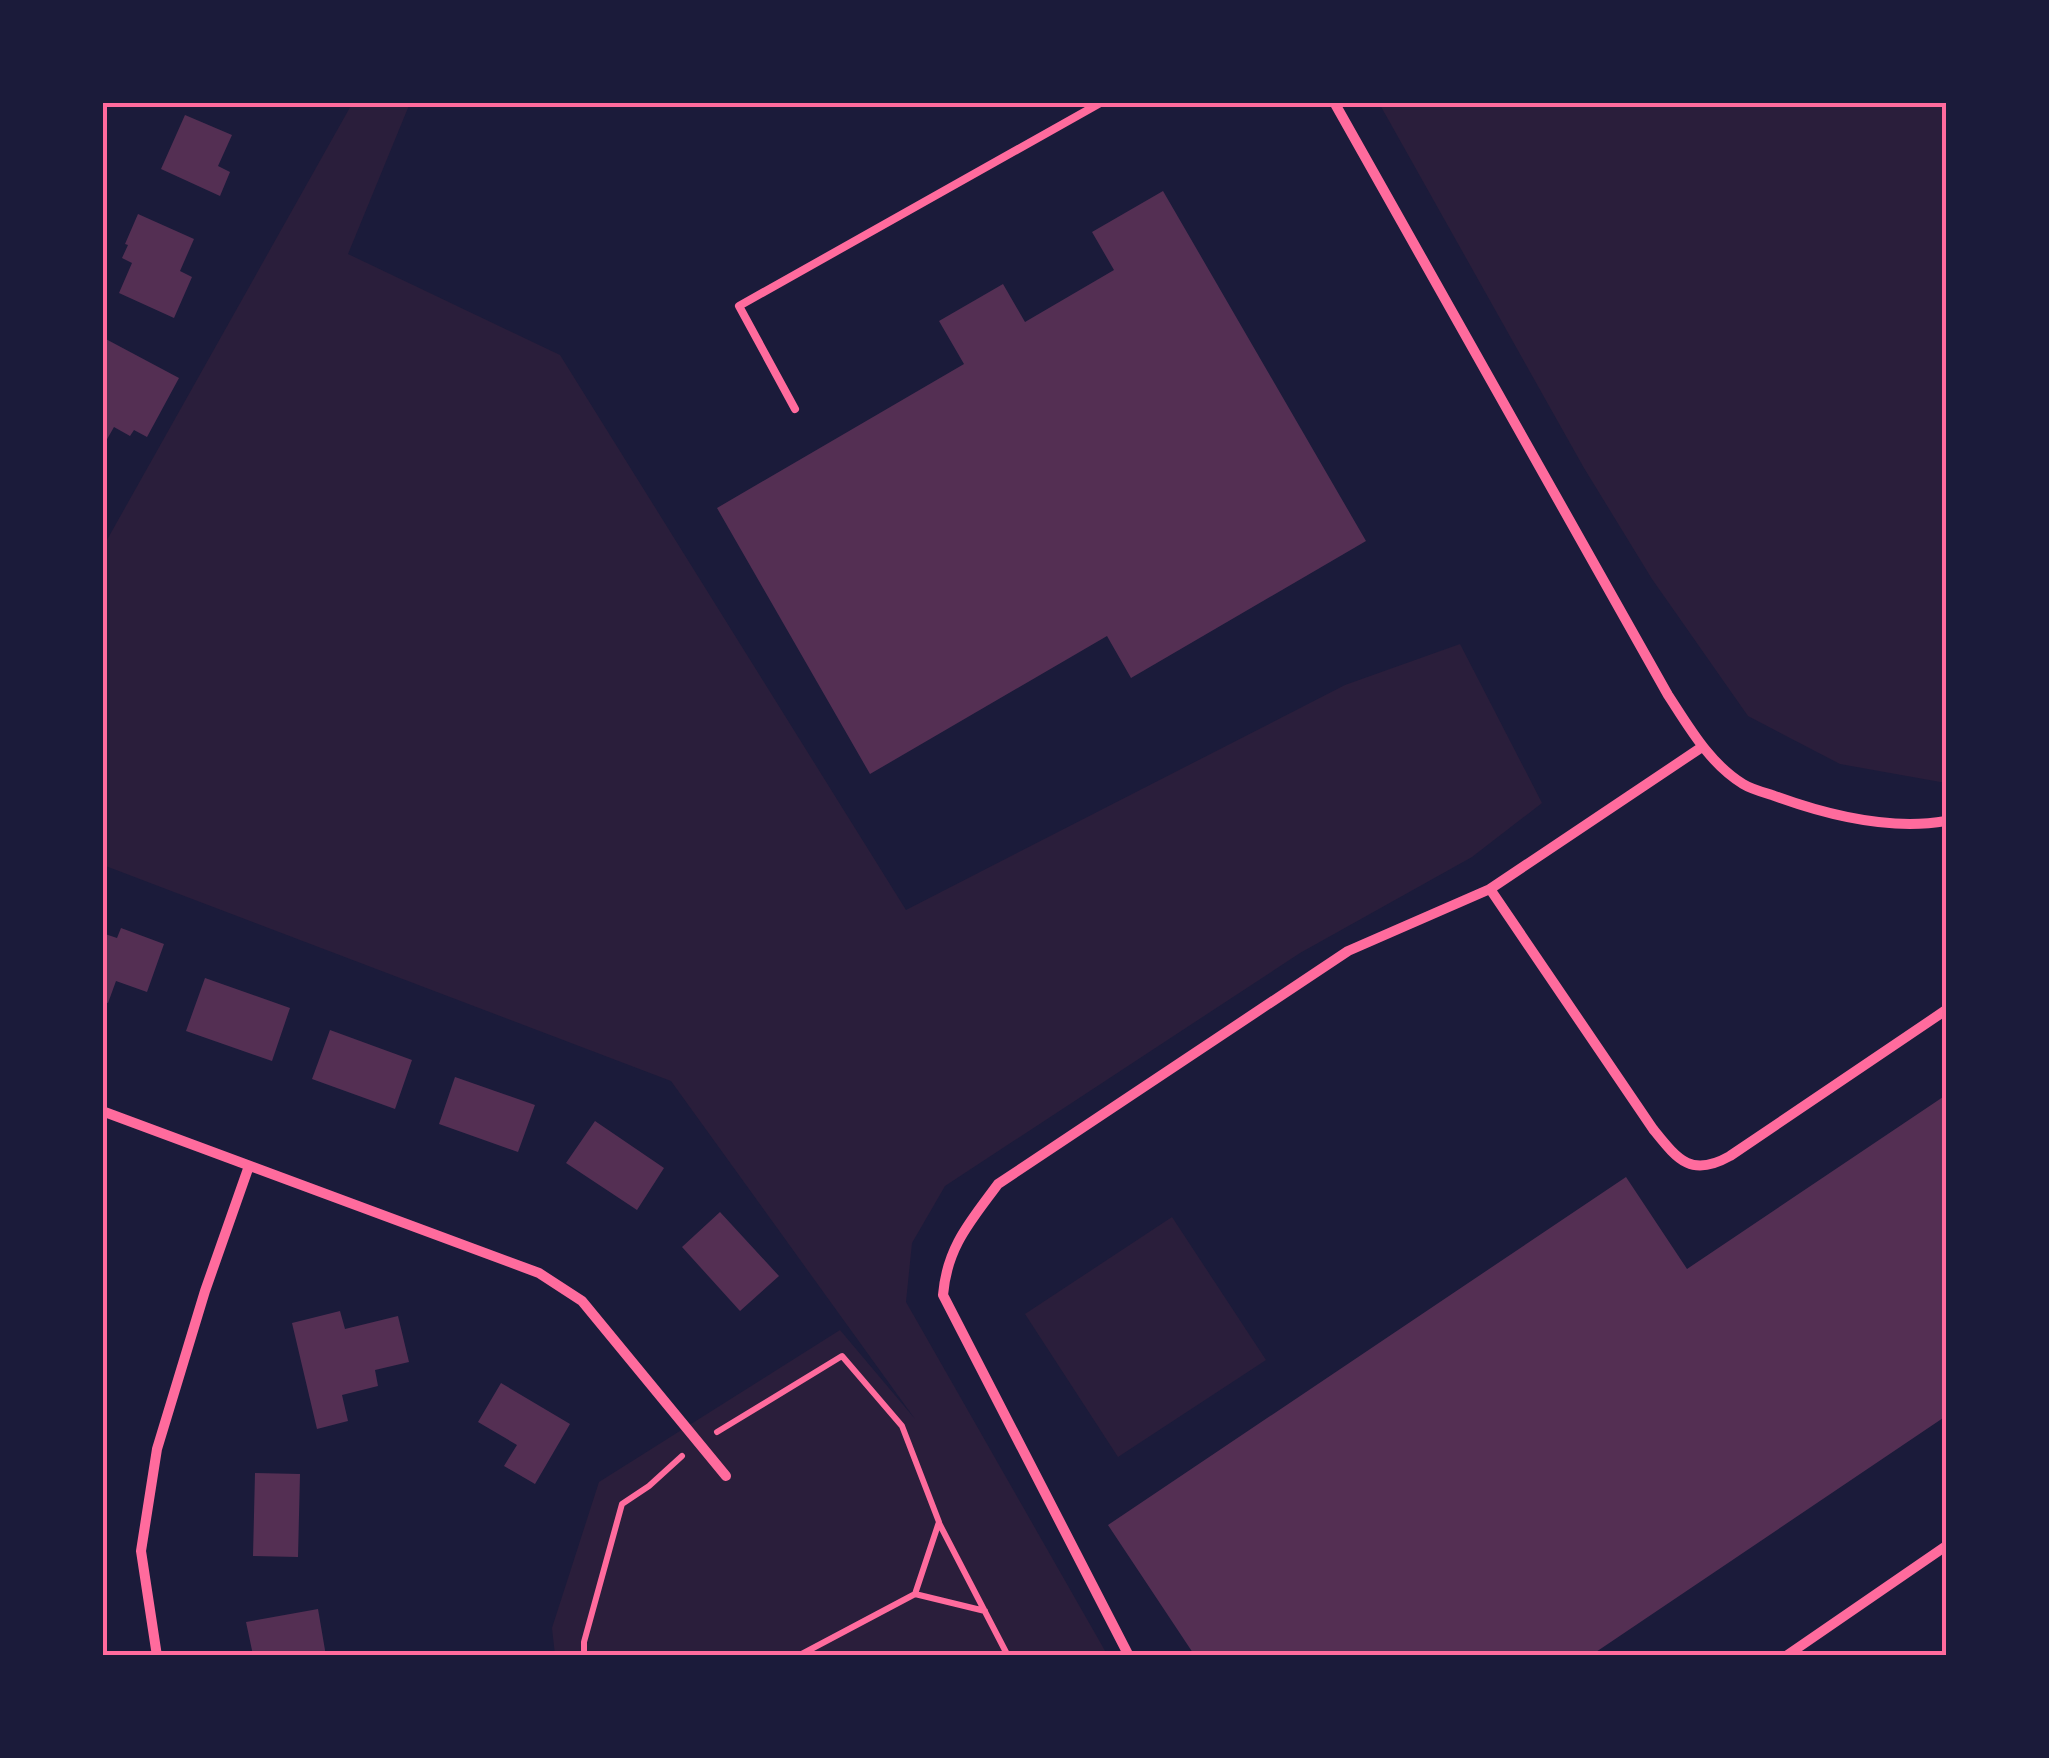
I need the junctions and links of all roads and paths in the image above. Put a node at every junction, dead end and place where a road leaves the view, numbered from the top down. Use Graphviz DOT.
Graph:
graph roads {
  1 [pos="1102,102"];
  2 [pos="1334,102"];
  3 [pos="795,409"];
  4 [pos="1702,747"];
  5 [pos="1946,821"];
  6 [pos="1490,889"];
  7 [pos="1946,1010"];
  8 [pos="102,1111"];
  9 [pos="249,1166"];
  10 [pos="699,1443"];
  11 [pos="726,1476"];
  12 [pos="939,1522"];
  13 [pos="1946,1546"];
  14 [pos="915,1594"];
  15 [pos="985,1611"];
  16 [pos="157,1656"];
  17 [pos="584,1656"];
  18 [pos="798,1656"];
  19 [pos="1008,1656"];
  20 [pos="1129,1656"];
  21 [pos="1786,1656"];
  1 -- 3 [label="lane"];
  2 -- 4 [label="street"];
  4 -- 5 [label="street"];
  4 -- 6 [label="street"];
  6 -- 7 [label="street"];
  6 -- 20 [label="street"];
  8 -- 9 [label="street"];
  9 -- 10 [label="street"];
  9 -- 16 [label="street"];
  10 -- 11 [label="street"];
  10 -- 12 [label="path"];
  10 -- 17 [label="path"];
  12 -- 14 [label="path"];
  12 -- 15 [label="path"];
  13 -- 21 [label="street"];
  14 -- 15 [label="path"];
  14 -- 18 [label="path"];
  15 -- 19 [label="path"];
}
